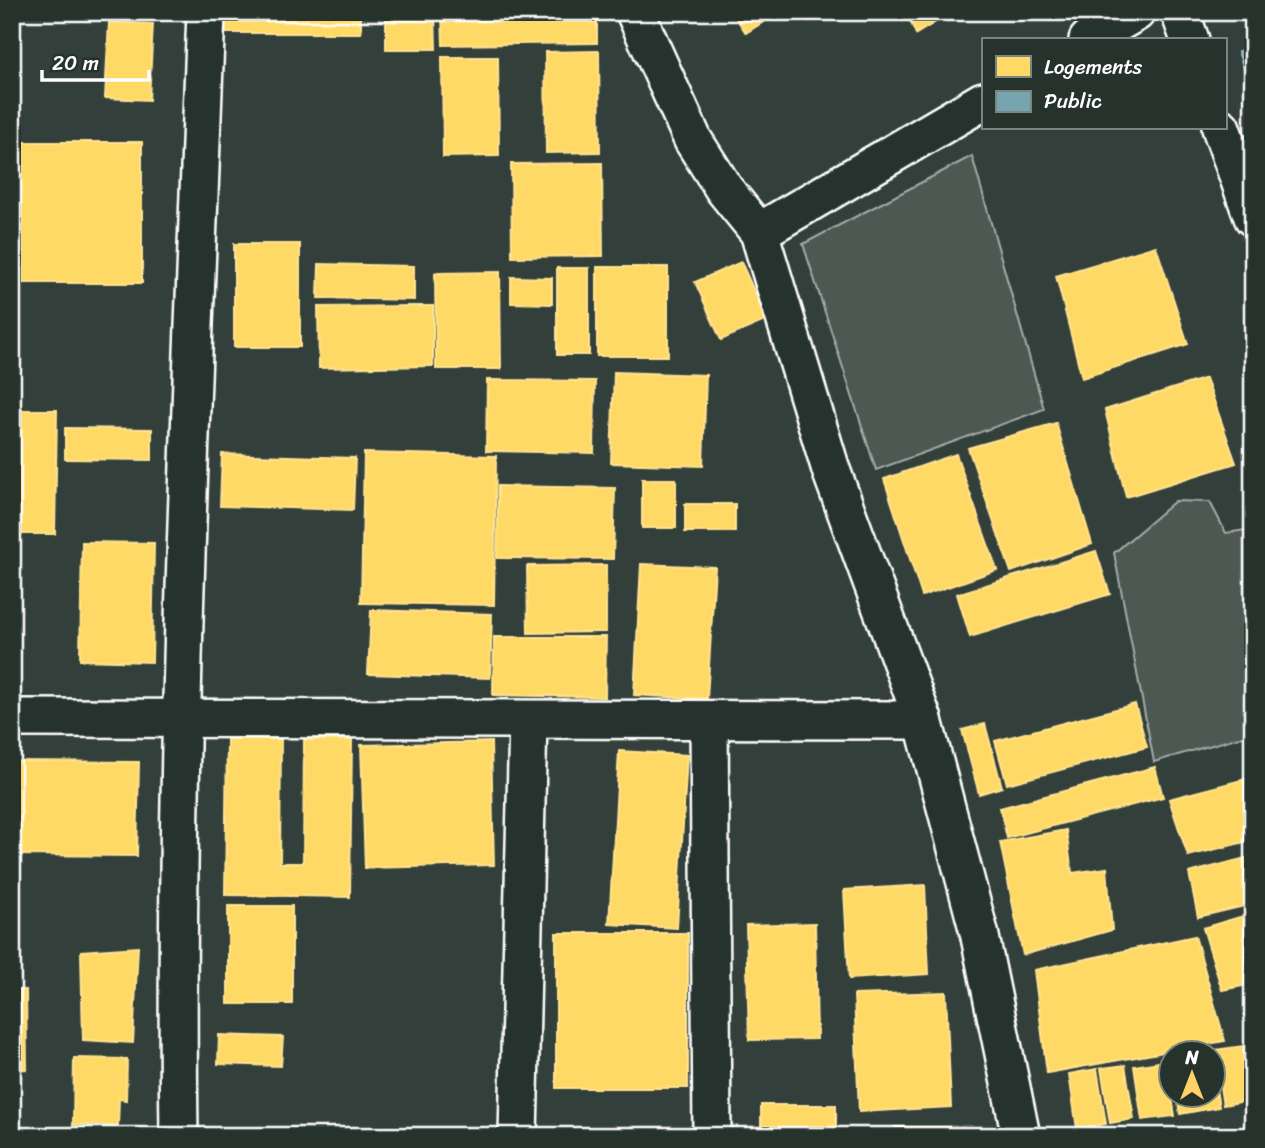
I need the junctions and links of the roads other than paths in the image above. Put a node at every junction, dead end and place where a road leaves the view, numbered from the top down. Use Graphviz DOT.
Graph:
graph roads {
  1 [pos="206,12"];
  2 [pos="635,12"];
  3 [pos="1136,12"];
  4 [pos="1180,12"];
  5 [pos="1091,38"];
  6 [pos="1189,38"];
  7 [pos="982,102"];
  8 [pos="1222,130"];
  9 [pos="1253,217"];
  10 [pos="759,232"];
  11 [pos="12,718"];
  12 [pos="180,719"];
  13 [pos="528,720"];
  14 [pos="923,720"];
  15 [pos="709,721"];
  16 [pos="179,1136"];
  17 [pos="518,1136"];
  18 [pos="712,1136"];
  19 [pos="1021,1136"];
  1 -- 12 [label="street"];
  2 -- 10 [label="street"];
  3 -- 5 [label="street"];
  4 -- 6 [label="street"];
  7 -- 10 [label="street"];
  8 -- 9 [label="street"];
  10 -- 14 [label="street"];
  11 -- 12 [label="street"];
  12 -- 13 [label="street"];
  12 -- 16 [label="street"];
  13 -- 15 [label="street"];
  13 -- 17 [label="street"];
  14 -- 15 [label="street"];
  14 -- 19 [label="street"];
  15 -- 18 [label="street"];
}
